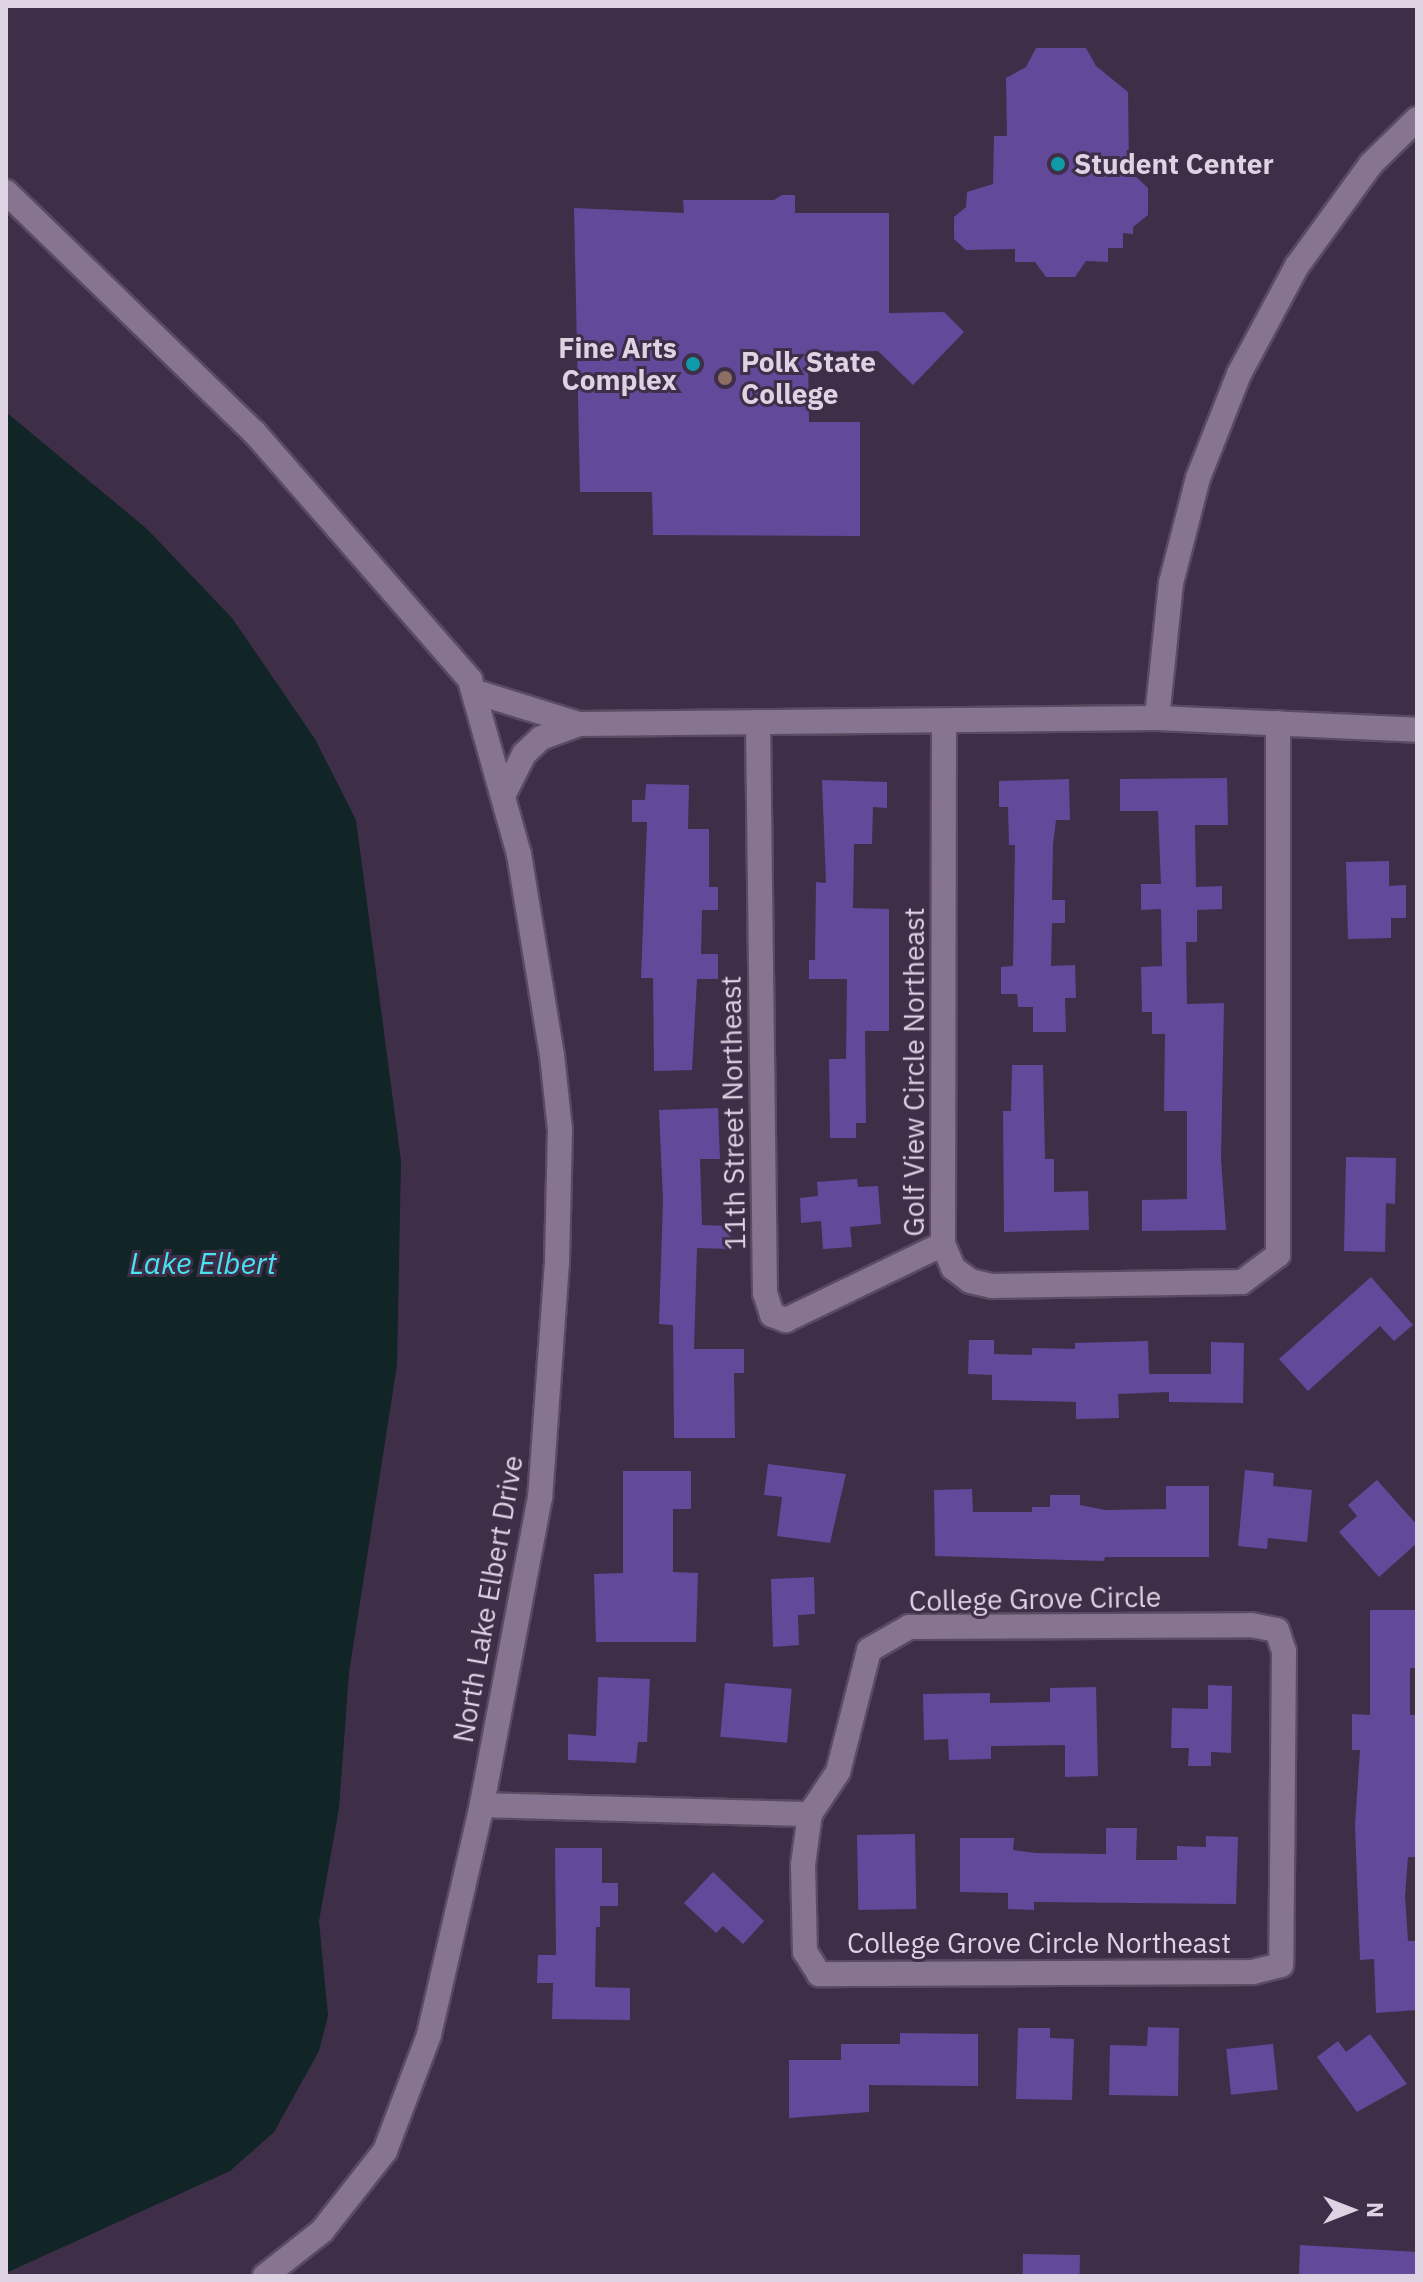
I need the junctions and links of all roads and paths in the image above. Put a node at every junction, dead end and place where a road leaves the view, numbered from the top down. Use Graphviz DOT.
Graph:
graph roads {
  1 [pos="1417,119"];
  2 [pos="6,192"];
  3 [pos="476,692"];
  4 [pos="1157,718"];
  5 [pos="758,722"];
  6 [pos="944,722"];
  7 [pos="1278,723"];
  8 [pos="579,724"];
  9 [pos="1417,730"];
  10 [pos="504,794"];
  11 [pos="943,1244"];
  12 [pos="1283,1735"];
  13 [pos="482,1805"];
  14 [pos="810,1814"];
  15 [pos="265,2276"];
  1 -- 4 [label="street"];
  2 -- 3 [label="street"];
  3 -- 8 [label="street"];
  3 -- 10 [label="street, North Lake Elbert Drive"];
  4 -- 6 [label="street"];
  4 -- 7 [label="street"];
  5 -- 6 [label="street"];
  5 -- 8 [label="street"];
  5 -- 11 [label="street, 11th Street Northeast"];
  6 -- 11 [label="street, Golf View Circle Northeast"];
  7 -- 9 [label="street"];
  7 -- 11 [label="street, Golf View Circle Northeast"];
  8 -- 10 [label="street"];
  10 -- 13 [label="street, North Lake Elbert Drive"];
  12 -- 14 [label="street, College Grove Circle"];
  12 -- 14 [label="street, College Grove Circle Northeast"];
  13 -- 14 [label="street"];
  13 -- 15 [label="street, North Lake Elbert Drive"];
}
